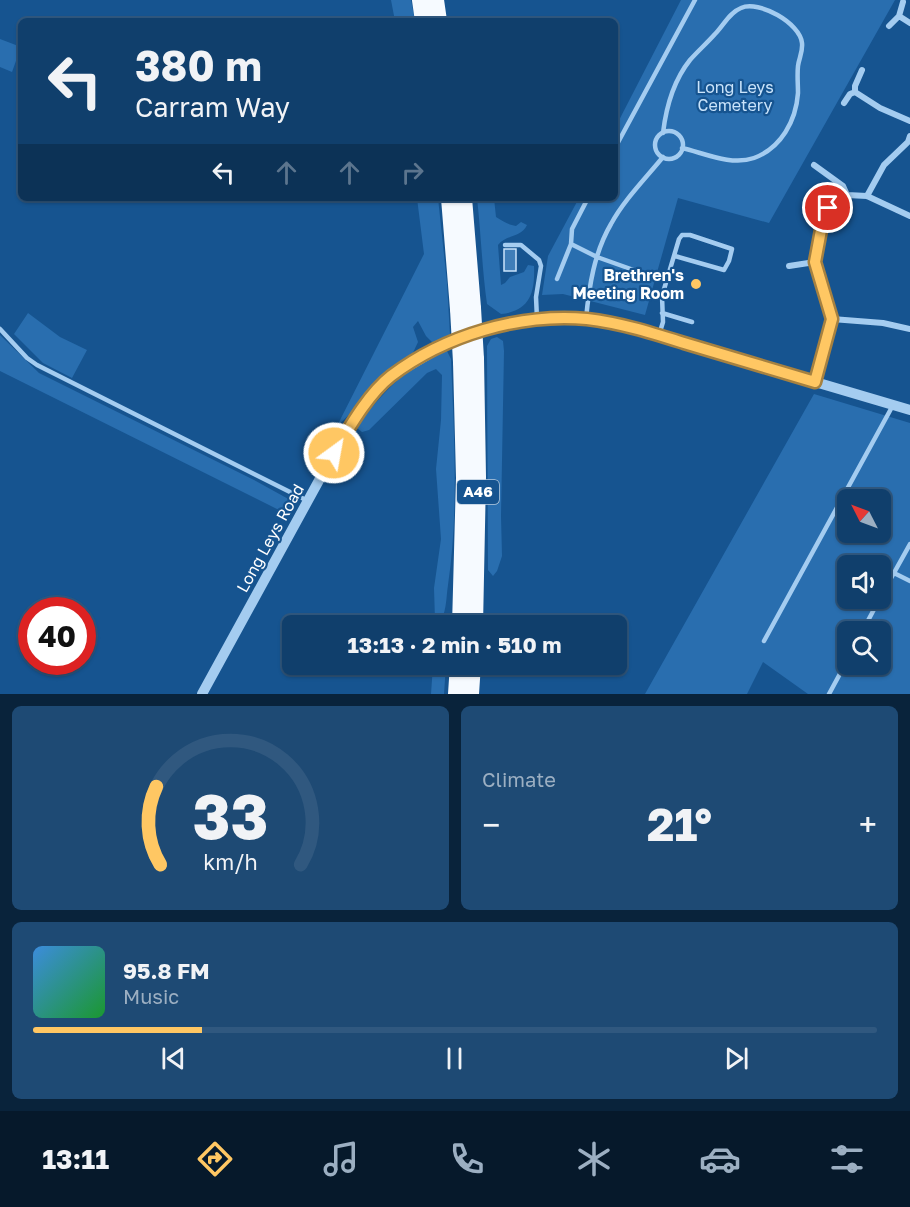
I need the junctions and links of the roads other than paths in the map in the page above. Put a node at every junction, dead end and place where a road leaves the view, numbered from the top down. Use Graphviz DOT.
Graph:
graph roads {
  1 [pos="420,0"];
  2 [pos="436,0"];
  3 [pos="695,0"];
  4 [pos="903,2"];
  5 [pos="899,16"];
  6 [pos="423,18"];
  7 [pos="439,18"];
  8 [pos="910,23"];
  9 [pos="889,26"];
  10 [pos="862,70"];
  11 [pos="855,92"];
  12 [pos="844,103"];
  13 [pos="910,122"];
  14 [pos="663,133"];
  15 [pos="910,136"];
  16 [pos="618,142"];
  17 [pos="682,148"];
  18 [pos="663,157"];
  19 [pos="814,165"];
  20 [pos="847,195"];
  21 [pos="867,196"];
  22 [pos="449,201"];
  23 [pos="464,201"];
  24 [pos="586,201"];
  25 [pos="910,216"];
  26 [pos="571,244"];
  27 [pos="505,245"];
  28 [pos="675,256"];
  29 [pos="597,258"];
  30 [pos="815,262"];
  31 [pos="789,266"];
  32 [pos="642,273"];
  33 [pos="558,279"];
  34 [pos="466,308"];
  35 [pos="662,313"];
  36 [pos="537,319"];
  37 [pos="586,319"];
  38 [pos="832,319"];
  39 [pos="692,322"];
  40 [pos="0,329"];
  41 [pos="910,329"];
  42 [pos="659,335"];
  43 [pos="469,360"];
  44 [pos="815,382"];
  45 [pos="893,405"];
  46 [pos="910,410"];
  47 [pos="308,501"];
  48 [pos="910,544"];
  49 [pos="894,573"];
  50 [pos="891,578"];
  51 [pos="910,581"];
  52 [pos="460,615"];
  53 [pos="475,615"];
  54 [pos="764,641"];
  55 [pos="457,675"];
  56 [pos="472,675"];
  57 [pos="839,675"];
  58 [pos="202,694"];
  59 [pos="456,694"];
  60 [pos="471,694"];
  61 [pos="829,694"];
  1 -- 6 [label="highway"];
  2 -- 7 [label="highway"];
  3 -- 16 [label="lane"];
  4 -- 5 [label="street"];
  5 -- 8 [label="street"];
  5 -- 9 [label="street"];
  10 -- 11 [label="street"];
  11 -- 12 [label="street"];
  11 -- 13 [label="street"];
  14 -- 17 [label="lane"];
  14 -- 17 [label="lane"];
  14 -- 18 [label="lane"];
  15 -- 21 [label="street"];
  17 -- 18 [label="lane"];
  18 -- 29 [label="lane"];
  19 -- 20 [label="street"];
  20 -- 21 [label="street"];
  20 -- 30 [label="street"];
  21 -- 25 [label="street"];
  22 -- 34 [label="highway, A46"];
  23 -- 34 [label="highway, A46"];
  24 -- 26 [label="lane"];
  26 -- 29 [label="lane"];
  26 -- 33 [label="lane"];
  27 -- 36 [label="lane"];
  28 -- 28 [label="lane"];
  28 -- 35 [label="lane"];
  29 -- 32 [label="lane"];
  29 -- 37 [label="lane"];
  30 -- 31 [label="street"];
  30 -- 38 [label="street"];
  34 -- 43 [label="highway, A46, bridge"];
  35 -- 39 [label="lane"];
  35 -- 42 [label="lane"];
  36 -- 37 [label="street, Long Leys Road"];
  36 -- 47 [label="street, Long Leys Road"];
  37 -- 42 [label="street, Long Leys Road"];
  38 -- 41 [label="street"];
  38 -- 44 [label="street"];
  40 -- 47 [label="lane"];
  42 -- 44 [label="street, Long Leys Road"];
  43 -- 52 [label="highway, A46"];
  43 -- 53 [label="highway, A46"];
  44 -- 45 [label="street, Long Leys Road"];
  45 -- 46 [label="street, Long Leys Road"];
  45 -- 54 [label="lane"];
  47 -- 58 [label="street, Long Leys Road"];
  48 -- 49 [label="lane"];
  49 -- 50 [label="lane"];
  49 -- 51 [label="lane"];
  55 -- 59 [label="highway"];
  56 -- 60 [label="highway"];
  57 -- 61 [label="lane"];
}
